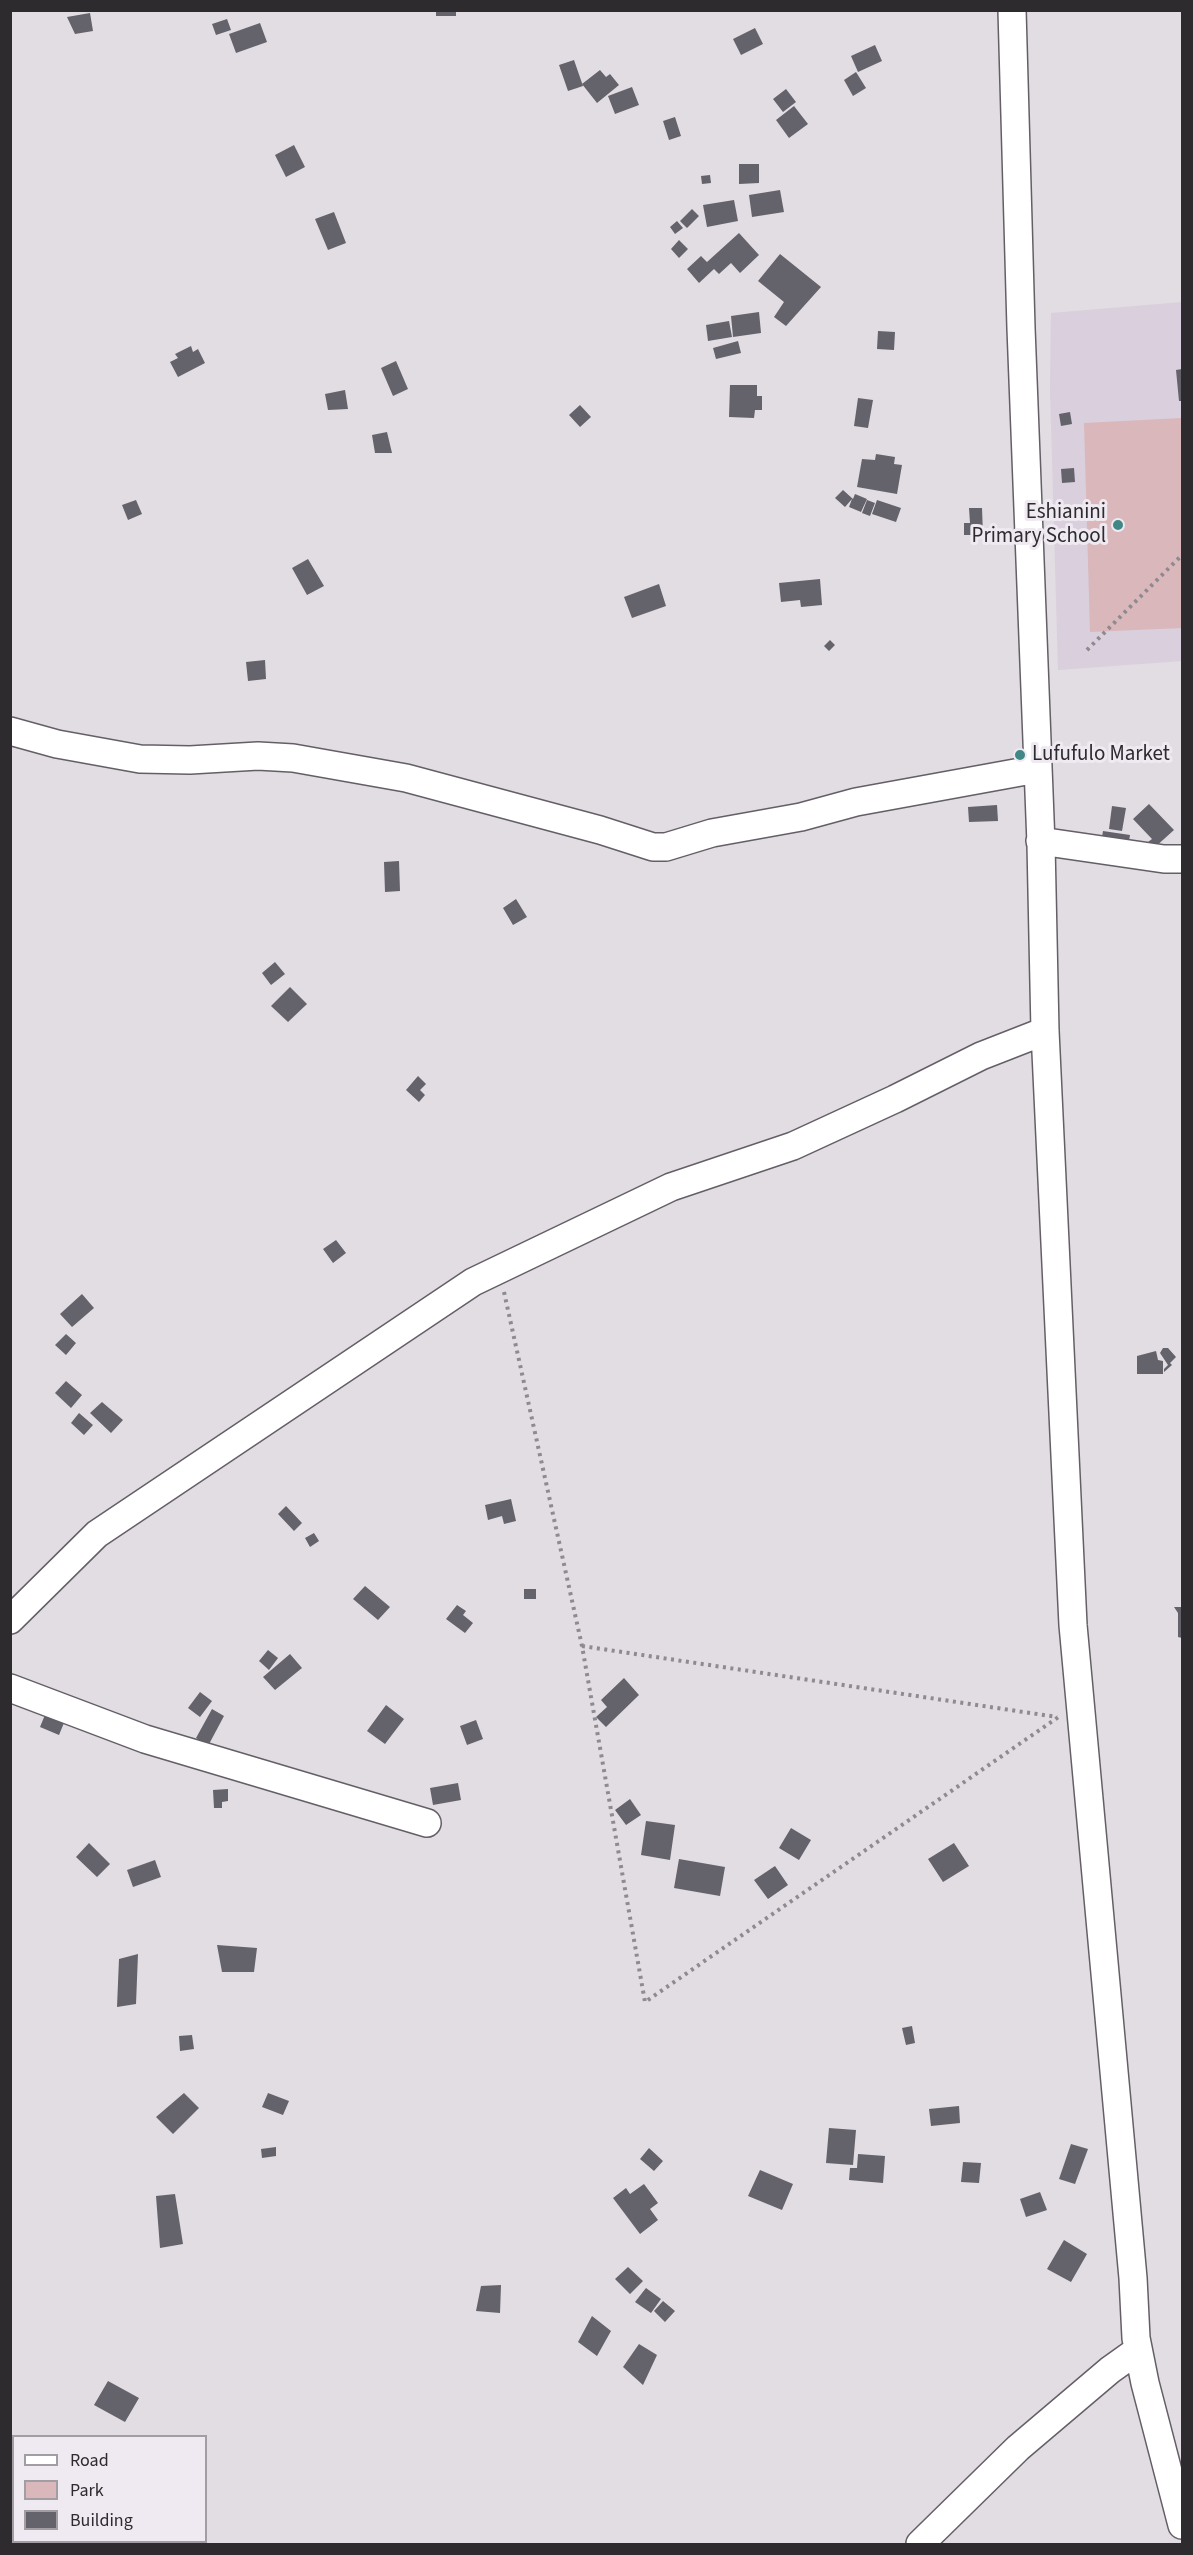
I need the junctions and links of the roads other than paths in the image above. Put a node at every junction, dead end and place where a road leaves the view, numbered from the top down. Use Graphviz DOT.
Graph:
graph roads {
  1 [pos="1012,10"];
  2 [pos="10,731"];
  3 [pos="1037,769"];
  4 [pos="1040,841"];
  5 [pos="1182,859"];
  6 [pos="1045,1031"];
  7 [pos="10,1620"];
  8 [pos="10,1688"];
  9 [pos="427,1823"];
  10 [pos="1138,2350"];
  11 [pos="1182,2525"];
  12 [pos="920,2544"];
  1 -- 3 [label="street"];
  2 -- 3 [label="street"];
  3 -- 4 [label="street"];
  4 -- 5 [label="street"];
  4 -- 6 [label="street"];
  6 -- 7 [label="street"];
  6 -- 10 [label="street"];
  8 -- 9 [label="street"];
  10 -- 11 [label="street"];
  10 -- 12 [label="street"];
}
